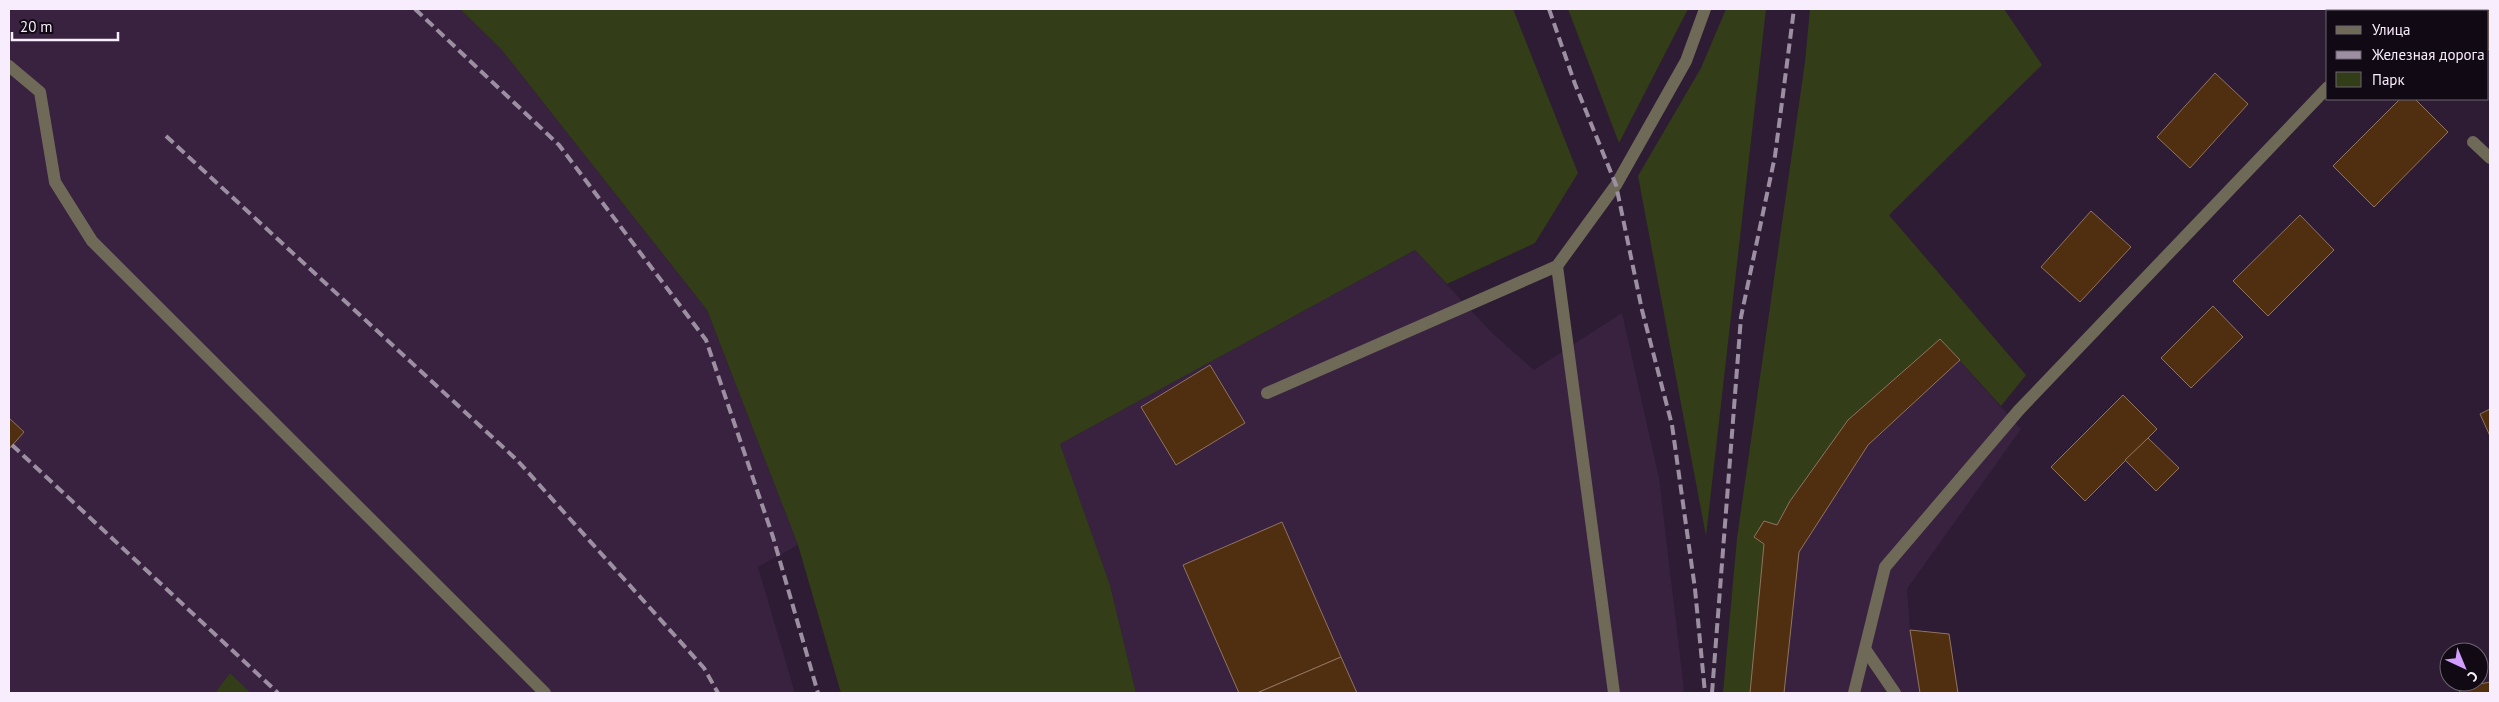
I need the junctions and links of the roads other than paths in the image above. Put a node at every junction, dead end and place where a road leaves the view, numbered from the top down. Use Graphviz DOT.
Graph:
graph roads {
  1 [pos="1705,9"];
  2 [pos="9,66"];
  3 [pos="2326,89"];
  4 [pos="2473,142"];
  5 [pos="2490,158"];
  6 [pos="1557,266"];
  7 [pos="1267,393"];
  8 [pos="1865,649"];
  9 [pos="545,693"];
  10 [pos="1614,693"];
  11 [pos="1854,693"];
  12 [pos="1895,693"];
  1 -- 6 [label="lane"];
  2 -- 9 [label="lane"];
  3 -- 8 [label="lane"];
  4 -- 5 [label="lane"];
  6 -- 7 [label="lane"];
  6 -- 10 [label="lane"];
  8 -- 11 [label="lane"];
  8 -- 12 [label="lane"];
}
